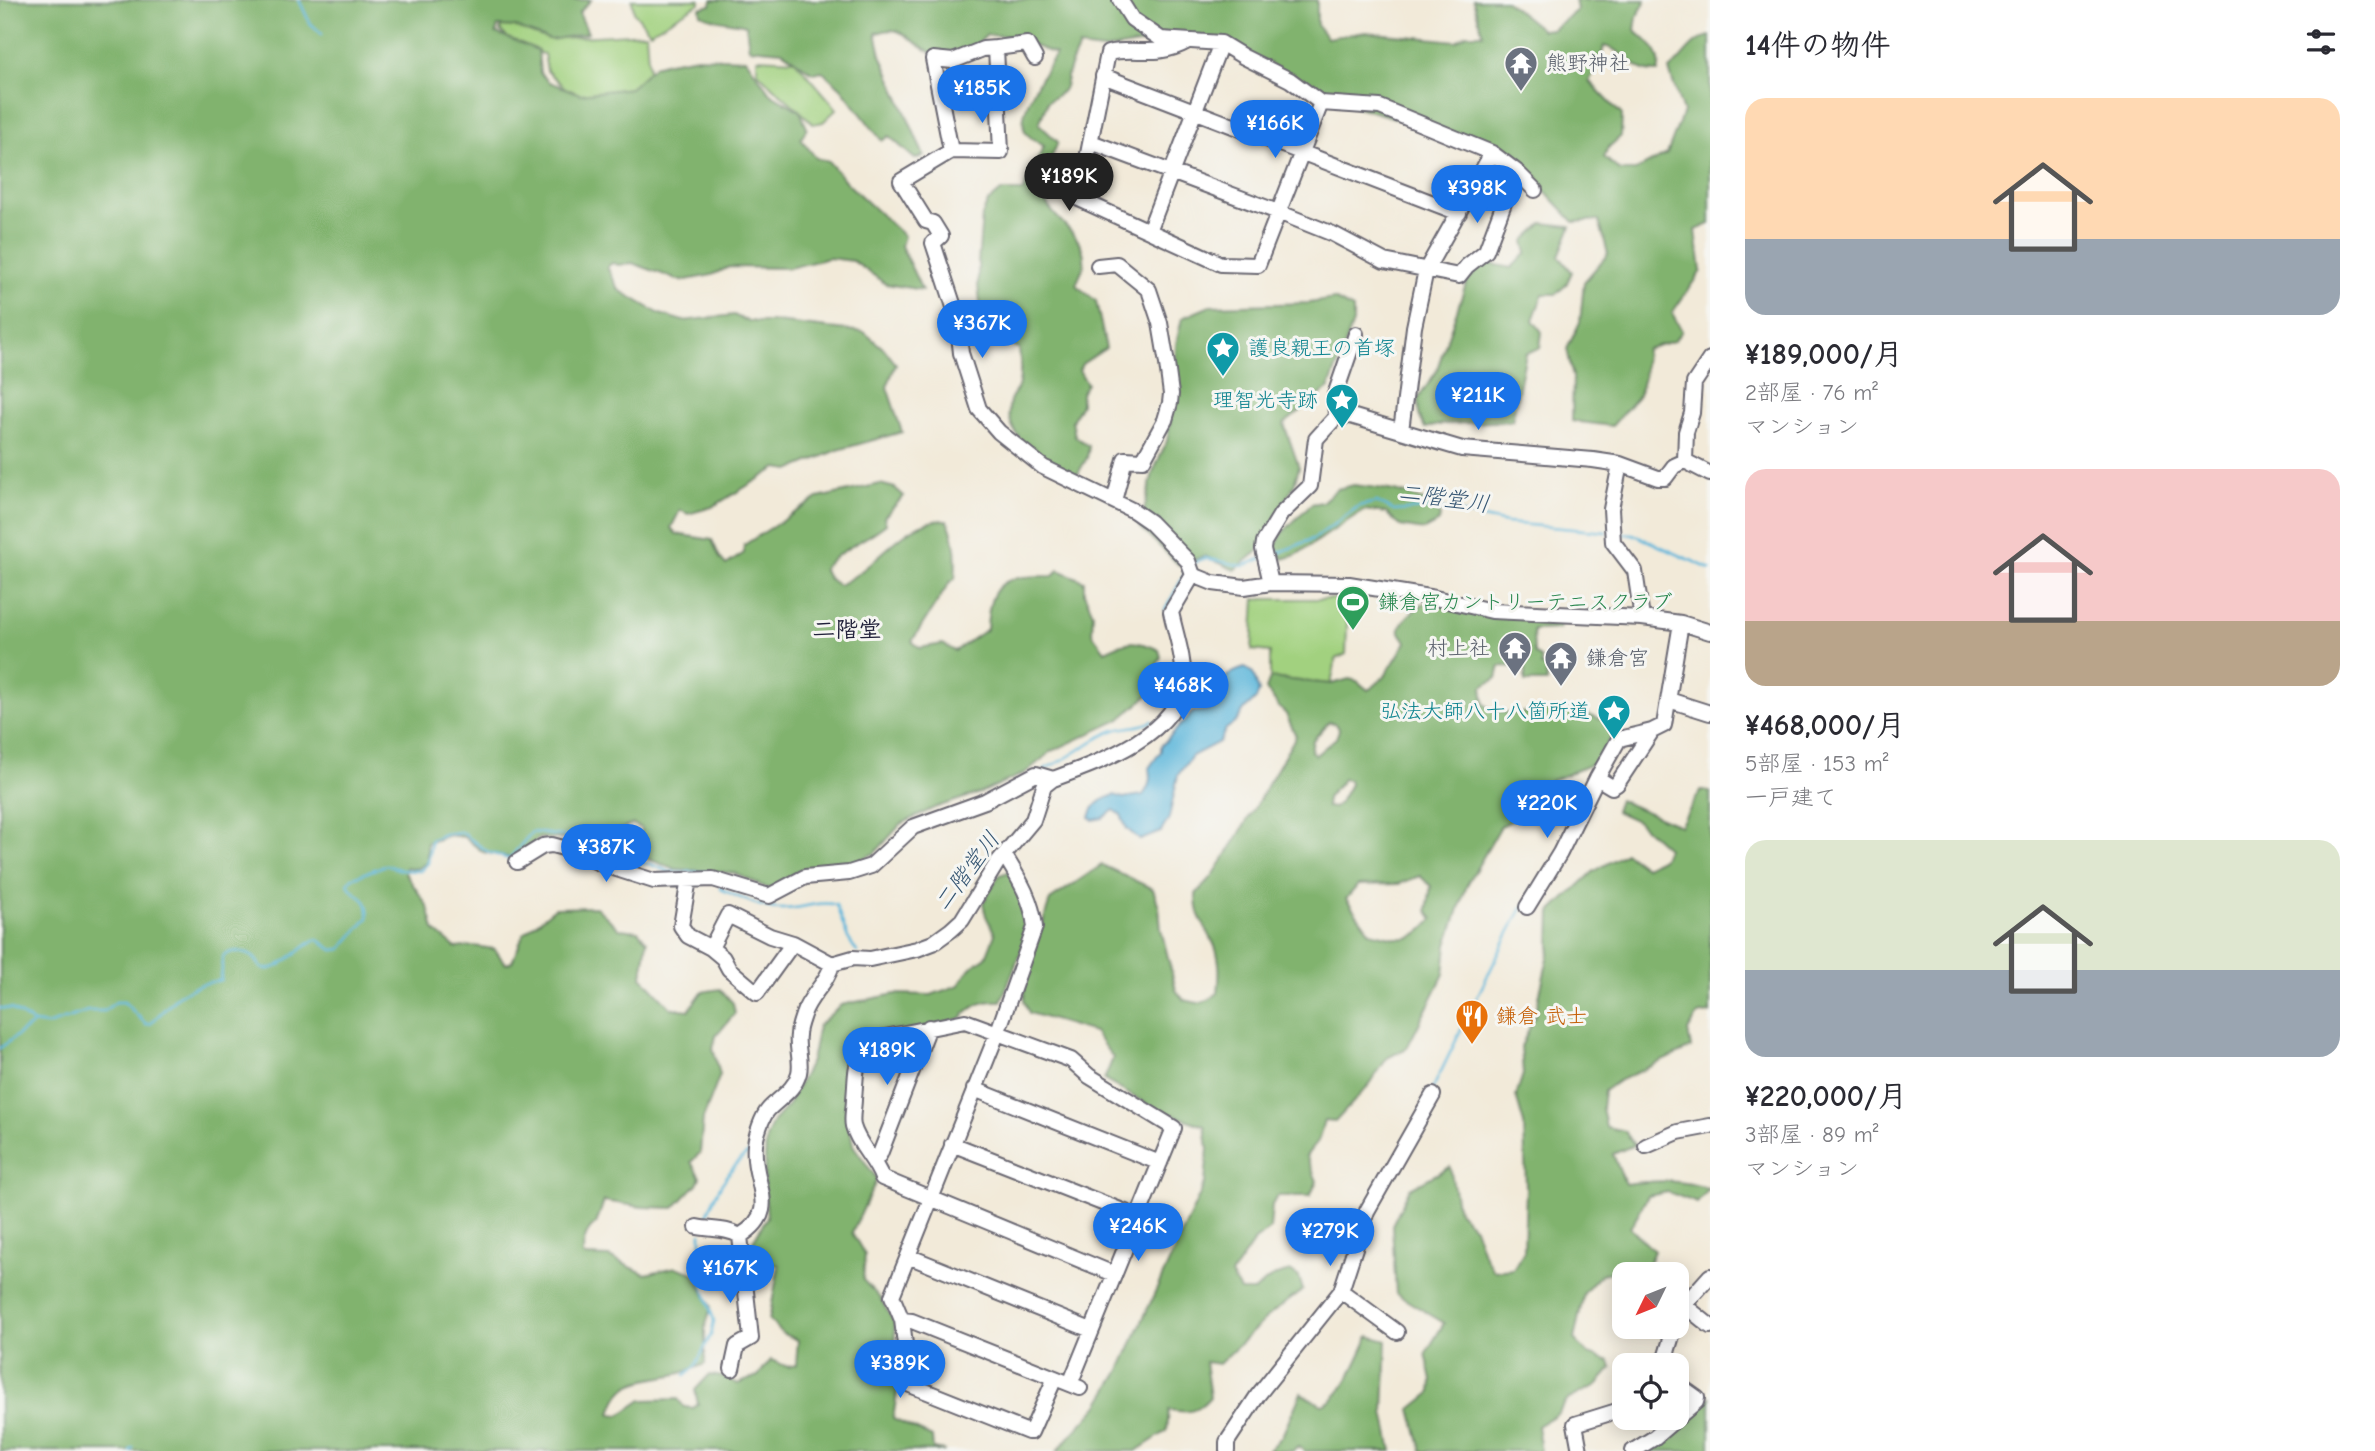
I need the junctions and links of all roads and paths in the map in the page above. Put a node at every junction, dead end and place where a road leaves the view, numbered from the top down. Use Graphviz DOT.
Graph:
graph roads {
  1 [pos="1120,0"];
  2 [pos="1188,41"];
  3 [pos="1221,43"];
  4 [pos="996,48"];
  5 [pos="1035,58"];
  6 [pos="1103,76"];
  7 [pos="1321,103"];
  8 [pos="1195,111"];
  9 [pos="1091,142"];
  10 [pos="951,151"];
  11 [pos="1301,152"];
  12 [pos="1492,153"];
  13 [pos="1516,171"];
  14 [pos="1172,172"];
  15 [pos="1535,190"];
  16 [pos="1278,212"];
  17 [pos="1459,213"];
  18 [pos="1149,230"];
  19 [pos="1098,266"];
  20 [pos="1426,270"];
  21 [pos="1356,334"];
  22 [pos="1710,359"];
  23 [pos="1336,417"];
  24 [pos="1401,431"];
  25 [pos="1685,461"];
  26 [pos="1620,464"];
  27 [pos="1710,474"];
  28 [pos="1114,501"];
  29 [pos="1193,575"];
  30 [pos="1271,583"];
  31 [pos="1642,618"];
  32 [pos="1681,623"];
  33 [pos="1710,632"];
  34 [pos="1669,700"];
  35 [pos="1710,713"];
  36 [pos="1652,731"];
  37 [pos="1597,778"];
  38 [pos="1053,779"];
  39 [pos="1005,856"];
  40 [pos="517,862"];
  41 [pos="689,879"];
  42 [pos="1527,907"];
  43 [pos="793,943"];
  44 [pos="711,948"];
  45 [pos="838,962"];
  46 [pos="929,1027"];
  47 [pos="997,1034"];
  48 [pos="974,1089"];
  49 [pos="1433,1094"];
  50 [pos="1710,1126"];
  51 [pos="952,1143"];
  52 [pos="1646,1146"];
  53 [pos="874,1162"];
  54 [pos="1160,1163"];
  55 [pos="930,1199"];
  56 [pos="1138,1217"];
  57 [pos="697,1227"];
  58 [pos="740,1236"];
  59 [pos="908,1256"];
  60 [pos="1114,1274"];
  61 [pos="1710,1276"];
  62 [pos="1341,1291"];
  63 [pos="1689,1300"];
  64 [pos="1689,1310"];
  65 [pos="902,1320"];
  66 [pos="1710,1326"];
  67 [pos="1091,1330"];
  68 [pos="1397,1332"];
  69 [pos="732,1369"];
  70 [pos="1055,1378"];
  71 [pos="1689,1392"];
  72 [pos="1689,1408"];
  73 [pos="1612,1412"];
  74 [pos="1663,1430"];
  75 [pos="1227,1451"];
  76 [pos="1580,1451"];
  77 [pos="1633,1451"];
  1 -- 2 [label="street"];
  2 -- 3 [label="street"];
  2 -- 6 [label="street"];
  3 -- 7 [label="street"];
  3 -- 8 [label="street"];
  4 -- 5 [label="street"];
  4 -- 10 [label="street"];
  4 -- 10 [label="street"];
  6 -- 8 [label="street"];
  6 -- 9 [label="street"];
  7 -- 11 [label="street"];
  7 -- 12 [label="street"];
  8 -- 11 [label="street"];
  8 -- 14 [label="street"];
  9 -- 14 [label="street"];
  9 -- 18 [label="street"];
  10 -- 28 [label="street"];
  11 -- 16 [label="street"];
  11 -- 17 [label="street"];
  12 -- 13 [label="street"];
  12 -- 17 [label="street"];
  13 -- 15 [label="street"];
  13 -- 20 [label="street"];
  14 -- 16 [label="street"];
  14 -- 18 [label="street"];
  16 -- 18 [label="street"];
  16 -- 20 [label="street"];
  17 -- 20 [label="street"];
  19 -- 28 [label="street"];
  20 -- 24 [label="street"];
  21 -- 23 [label="street"];
  22 -- 25 [label="street"];
  23 -- 24 [label="street"];
  23 -- 30 [label="street"];
  24 -- 26 [label="street"];
  25 -- 26 [label="street"];
  25 -- 27 [label="street"];
  26 -- 31 [label="street"];
  28 -- 29 [label="street"];
  29 -- 30 [label="street"];
  29 -- 38 [label="street"];
  30 -- 31 [label="street"];
  31 -- 32 [label="street"];
  32 -- 33 [label="street"];
  32 -- 34 [label="street"];
  34 -- 35 [label="street"];
  34 -- 36 [label="street"];
  36 -- 37 [label="street"];
  36 -- 37 [label="street"];
  37 -- 42 [label="street"];
  38 -- 39 [label="street"];
  38 -- 41 [label="street"];
  39 -- 45 [label="street"];
  39 -- 47 [label="street"];
  40 -- 41 [label="street"];
  41 -- 44 [label="street"];
  43 -- 44 [label="street"];
  43 -- 44 [label="street"];
  43 -- 45 [label="street"];
  45 -- 58 [label="street"];
  46 -- 47 [label="street"];
  46 -- 53 [label="street"];
  46 -- 53 [label="street"];
  47 -- 48 [label="street"];
  47 -- 54 [label="street"];
  48 -- 51 [label="street"];
  48 -- 54 [label="street"];
  49 -- 62 [label="street"];
  50 -- 52 [label="street"];
  51 -- 55 [label="street"];
  51 -- 56 [label="street"];
  53 -- 55 [label="street"];
  54 -- 56 [label="street"];
  55 -- 59 [label="street"];
  55 -- 60 [label="street"];
  56 -- 60 [label="street"];
  57 -- 58 [label="street"];
  58 -- 69 [label="street"];
  59 -- 65 [label="street"];
  59 -- 67 [label="street"];
  60 -- 67 [label="street"];
  61 -- 63 [label="street"];
  62 -- 68 [label="street"];
  62 -- 75 [label="street"];
  64 -- 66 [label="street"];
  65 -- 70 [label="street"];
  65 -- 70 [label="street"];
  67 -- 70 [label="street"];
  71 -- 72 [label="street"];
  73 -- 76 [label="street"];
  74 -- 77 [label="street"];
}
